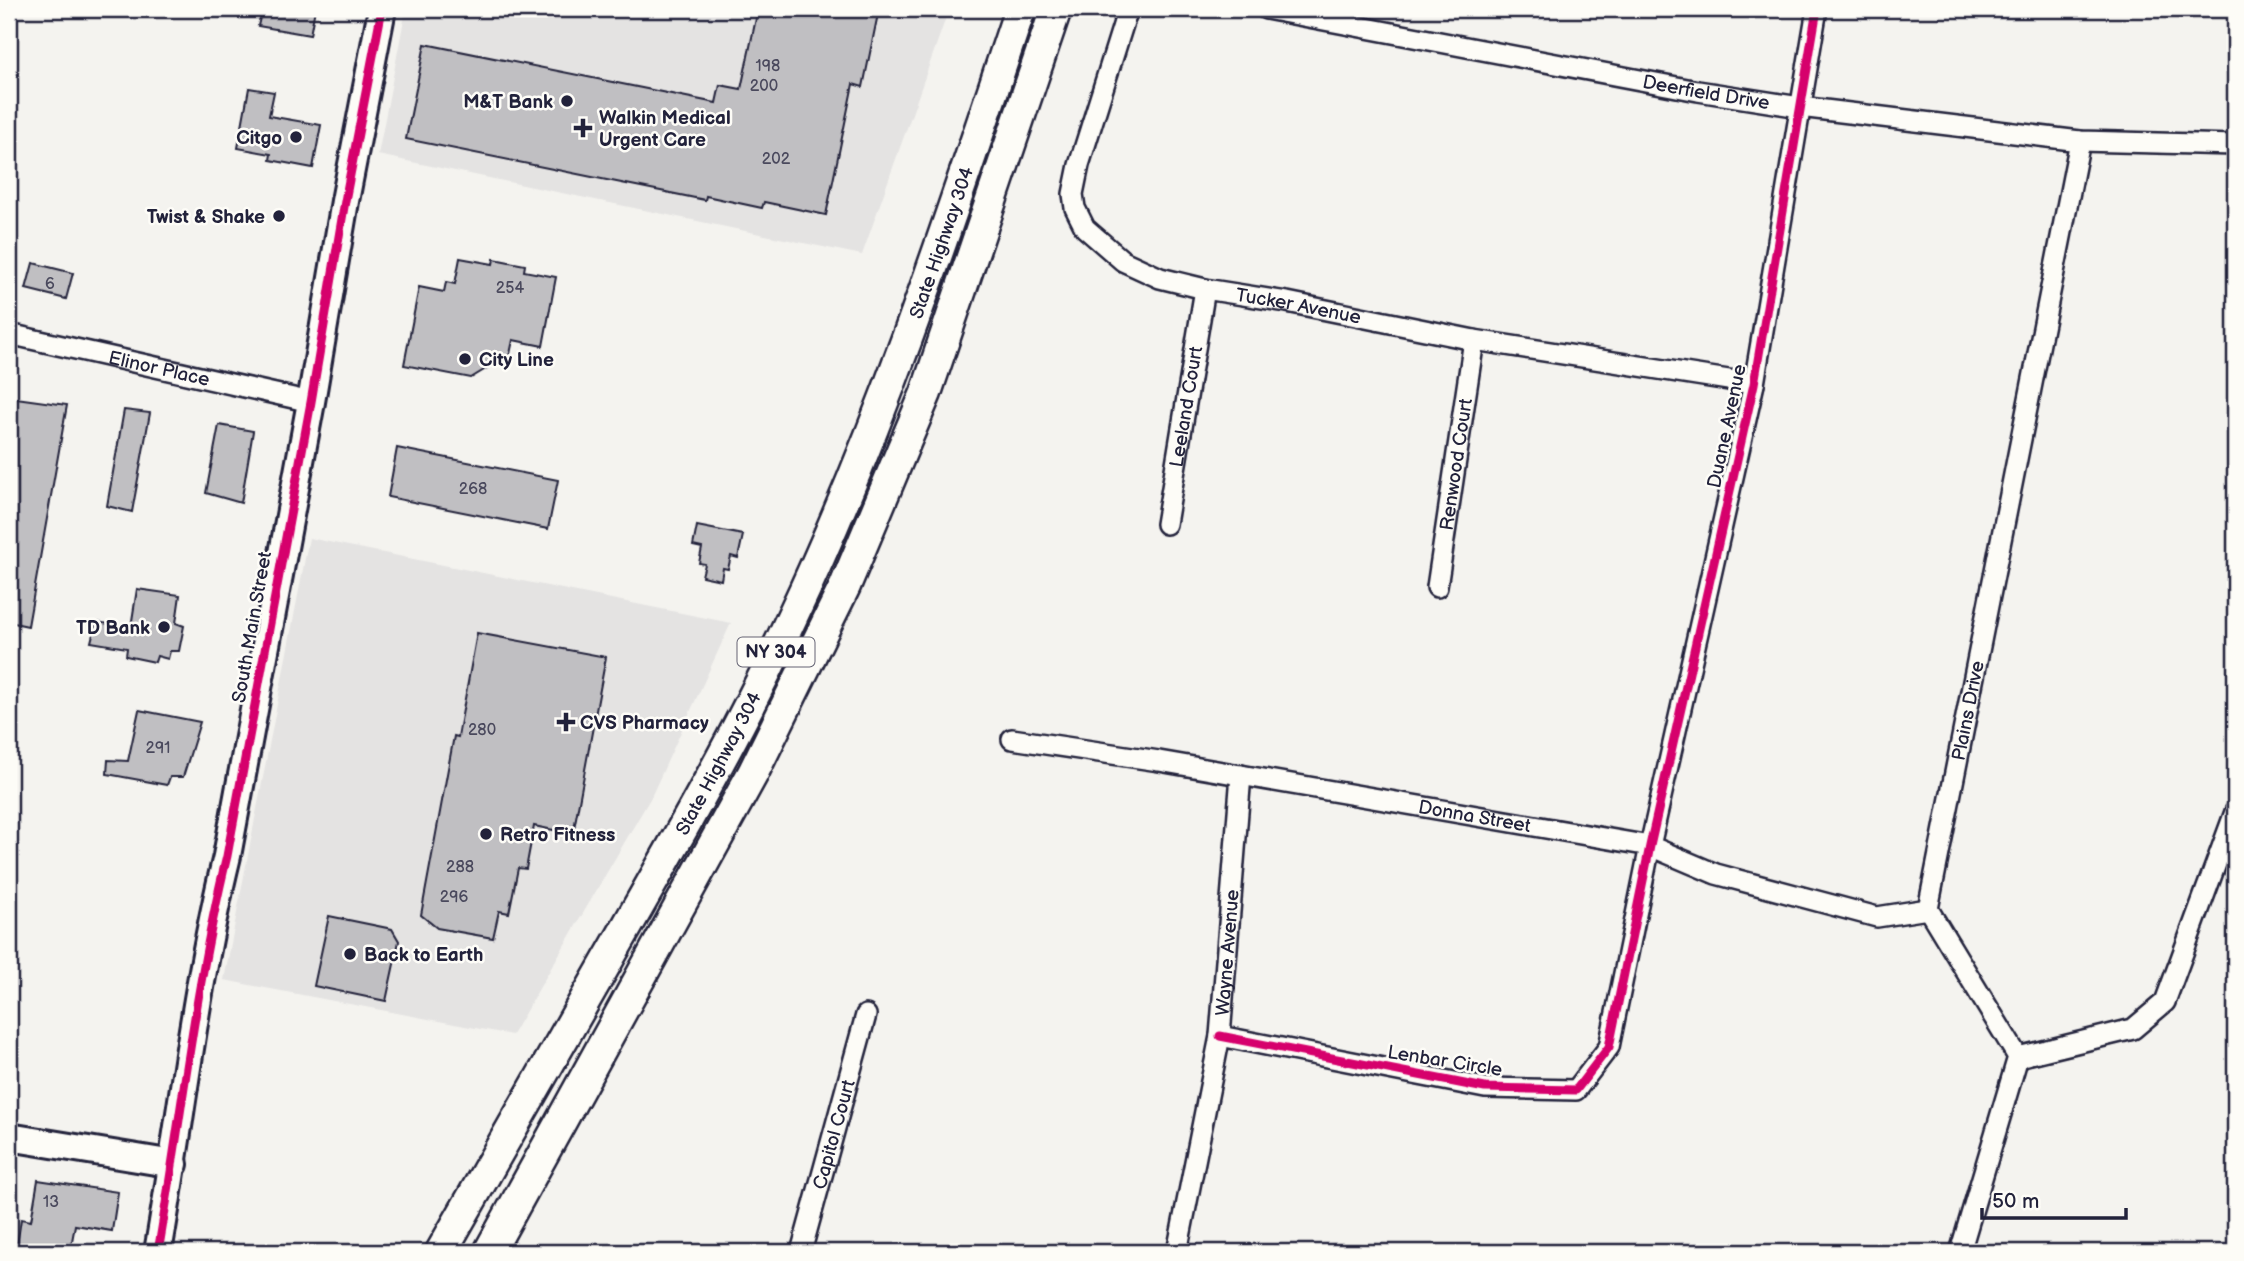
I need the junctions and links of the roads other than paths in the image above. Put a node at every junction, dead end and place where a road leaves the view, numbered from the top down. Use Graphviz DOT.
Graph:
graph roads {
  1 [pos="382,9"];
  2 [pos="1020,9"];
  3 [pos="1056,9"];
  4 [pos="1128,9"];
  5 [pos="1266,9"];
  6 [pos="1817,9"];
  7 [pos="1800,107"];
  8 [pos="2080,141"];
  9 [pos="2235,145"];
  10 [pos="1205,289"];
  11 [pos="9,334"];
  12 [pos="1474,340"];
  13 [pos="1754,384"];
  14 [pos="311,402"];
  15 [pos="1166,524"];
  16 [pos="1437,587"];
  17 [pos="1012,739"];
  18 [pos="1241,775"];
  19 [pos="2235,812"];
  20 [pos="1650,846"];
  21 [pos="1928,909"];
  22 [pos="866,1015"];
  23 [pos="1220,1035"];
  24 [pos="2018,1057"];
  25 [pos="9,1137"];
  26 [pos="174,1164"];
  27 [pos="158,1252"];
  28 [pos="441,1252"];
  29 [pos="489,1252"];
  30 [pos="800,1252"];
  31 [pos="1177,1252"];
  32 [pos="1960,1252"];
  1 -- 14 [label="street, South Main Street"];
  2 -- 28 [label="main road, State Highway 304 / NY 304"];
  3 -- 29 [label="main road, State Highway 304 / NY 304"];
  4 -- 10 [label="street, Tucker Avenue"];
  5 -- 7 [label="street, Deerfield Drive"];
  6 -- 7 [label="street, Duane Avenue"];
  7 -- 8 [label="street, Deerfield Drive"];
  7 -- 13 [label="street, Duane Avenue"];
  8 -- 9 [label="street, Deerfield Drive"];
  8 -- 21 [label="street, Plains Drive"];
  10 -- 12 [label="street, Tucker Avenue"];
  10 -- 15 [label="street, Leeland Court"];
  11 -- 14 [label="street, Elinor Place"];
  12 -- 13 [label="street, Tucker Avenue"];
  12 -- 16 [label="street, Renwood Court"];
  13 -- 20 [label="street, Duane Avenue"];
  14 -- 26 [label="street, South Main Street"];
  17 -- 18 [label="street, Donna Street"];
  18 -- 20 [label="street, Donna Street"];
  18 -- 23 [label="street, Wayne Avenue"];
  19 -- 24 [label="street"];
  20 -- 21 [label="street, Donna Street"];
  20 -- 23 [label="street, Lenbar Circle"];
  21 -- 24 [label="street"];
  22 -- 30 [label="street, Capitol Court"];
  23 -- 31 [label="street, Wayne Avenue"];
  24 -- 32 [label="street"];
  25 -- 26 [label="street"];
  26 -- 27 [label="street, South Main Street"];
}
